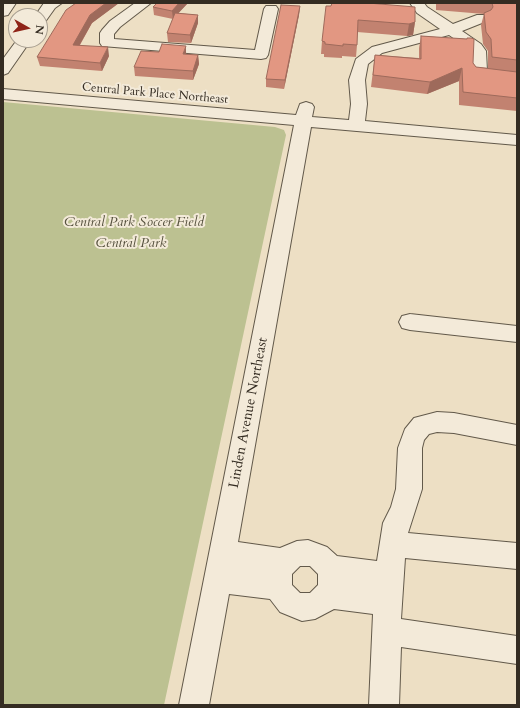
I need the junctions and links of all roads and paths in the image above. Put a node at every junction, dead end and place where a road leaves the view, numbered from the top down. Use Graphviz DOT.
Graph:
graph roads {
  1 [pos="9,3"];
  2 [pos="144,3"];
  3 [pos="416,3"];
  4 [pos="271,9"];
  5 [pos="3,12"];
  6 [pos="482,18"];
  7 [pos="451,30"];
  8 [pos="18,48"];
  9 [pos="3,70"];
  10 [pos="517,79"];
  11 [pos="3,80"];
  12 [pos="3,94"];
  13 [pos="305,114"];
  14 [pos="357,119"];
  15 [pos="517,126"];
  16 [pos="517,140"];
  17 [pos="410,322"];
  18 [pos="517,334"];
  19 [pos="517,435"];
  20 [pos="393,544"];
  21 [pos="517,556"];
  22 [pos="220,566"];
  23 [pos="330,568"];
  24 [pos="282,574"];
  25 [pos="388,589"];
  26 [pos="329,594"];
  27 [pos="387,631"];
  28 [pos="517,650"];
  29 [pos="194,705"];
  30 [pos="384,705"];
  1 -- 5 [label="street"];
  2 -- 4 [label="street"];
  3 -- 7 [label="street"];
  6 -- 7 [label="street"];
  7 -- 10 [label="street"];
  7 -- 14 [label="street"];
  8 -- 9 [label="street"];
  11 -- 13 [label="street, Central Park Place Northeast"];
  12 -- 13 [label="street, Central Park Place Northeast"];
  13 -- 14 [label="street, Central Park Place Northeast"];
  13 -- 22 [label="street, Linden Avenue Northeast"];
  14 -- 15 [label="street, Central Park Place Northeast"];
  14 -- 16 [label="street, Central Park Place Northeast"];
  17 -- 18 [label="street"];
  19 -- 20 [label="street"];
  20 -- 21 [label="street"];
  20 -- 25 [label="street"];
  22 -- 24 [label="street"];
  22 -- 29 [label="street, Linden Avenue Northeast"];
  23 -- 24 [label="street"];
  23 -- 25 [label="street"];
  23 -- 26 [label="street"];
  24 -- 26 [label="street"];
  25 -- 26 [label="street"];
  25 -- 27 [label="street"];
  27 -- 28 [label="street"];
  27 -- 30 [label="street"];
}
